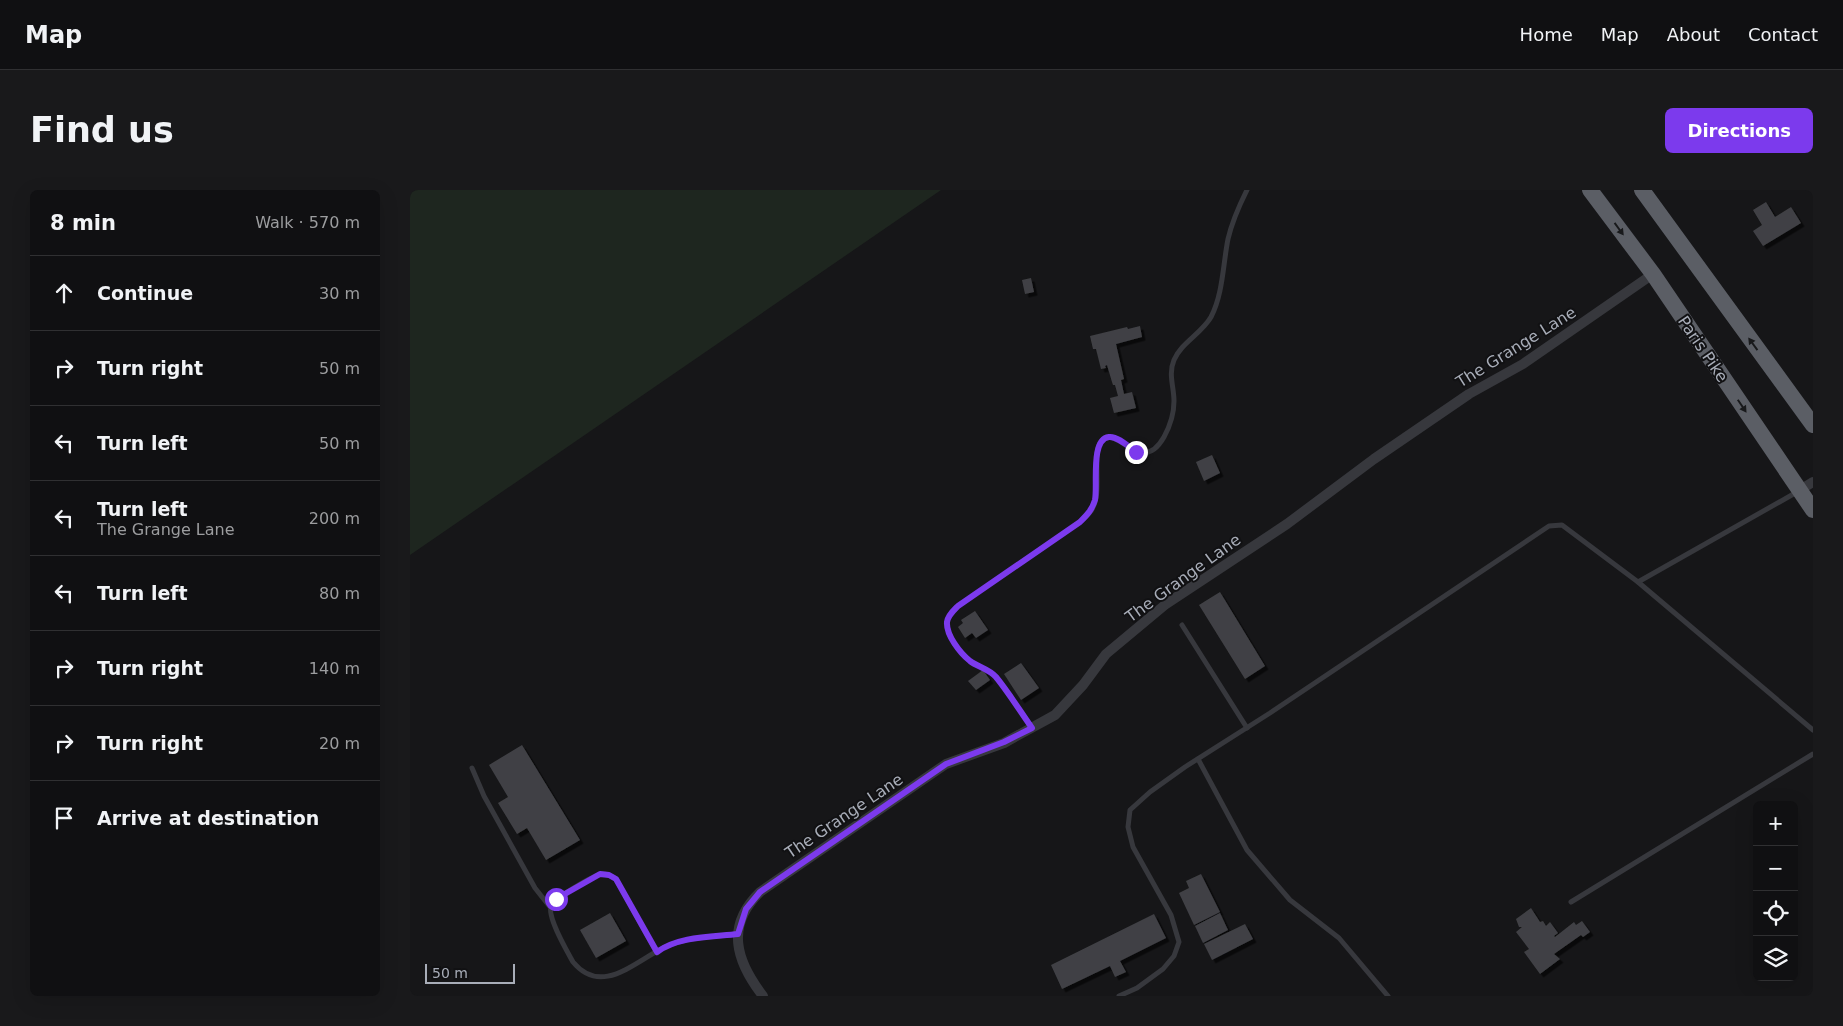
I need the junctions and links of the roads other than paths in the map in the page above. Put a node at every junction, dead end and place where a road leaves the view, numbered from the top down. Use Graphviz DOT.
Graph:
graph roads {
  1 [pos="1247,190"];
  2 [pos="1590,190"];
  3 [pos="1642,190"];
  4 [pos="1653,274"];
  5 [pos="1813,425"];
  6 [pos="1806,486"];
  7 [pos="1813,510"];
  8 [pos="1638,582"];
  9 [pos="1182,625"];
  10 [pos="1032,728"];
  11 [pos="1248,728"];
  12 [pos="1813,730"];
  13 [pos="1813,754"];
  14 [pos="1198,759"];
  15 [pos="472,768"];
  16 [pos="1571,902"];
  17 [pos="550,906"];
  18 [pos="738,934"];
  19 [pos="657,952"];
  20 [pos="763,996"];
  21 [pos="1119,996"];
  22 [pos="1388,996"];
  1 -- 10 [label="lane"];
  2 -- 4 [label="highway, Paris Pike, one-way"];
  5 -- 3 [label="highway, one-way"];
  4 -- 6 [label="highway, Paris Pike, one-way"];
  4 -- 10 [label="street, The Grange Lane"];
  6 -- 7 [label="highway, Paris Pike"];
  6 -- 8 [label="lane"];
  8 -- 11 [label="lane"];
  8 -- 12 [label="lane"];
  9 -- 11 [label="lane"];
  10 -- 18 [label="street, The Grange Lane"];
  11 -- 14 [label="lane"];
  13 -- 16 [label="lane"];
  14 -- 21 [label="lane"];
  14 -- 22 [label="lane"];
  15 -- 17 [label="lane"];
  17 -- 19 [label="lane"];
  17 -- 19 [label="lane"];
  18 -- 19 [label="lane"];
  18 -- 20 [label="street, The Grange Lane"];
}
